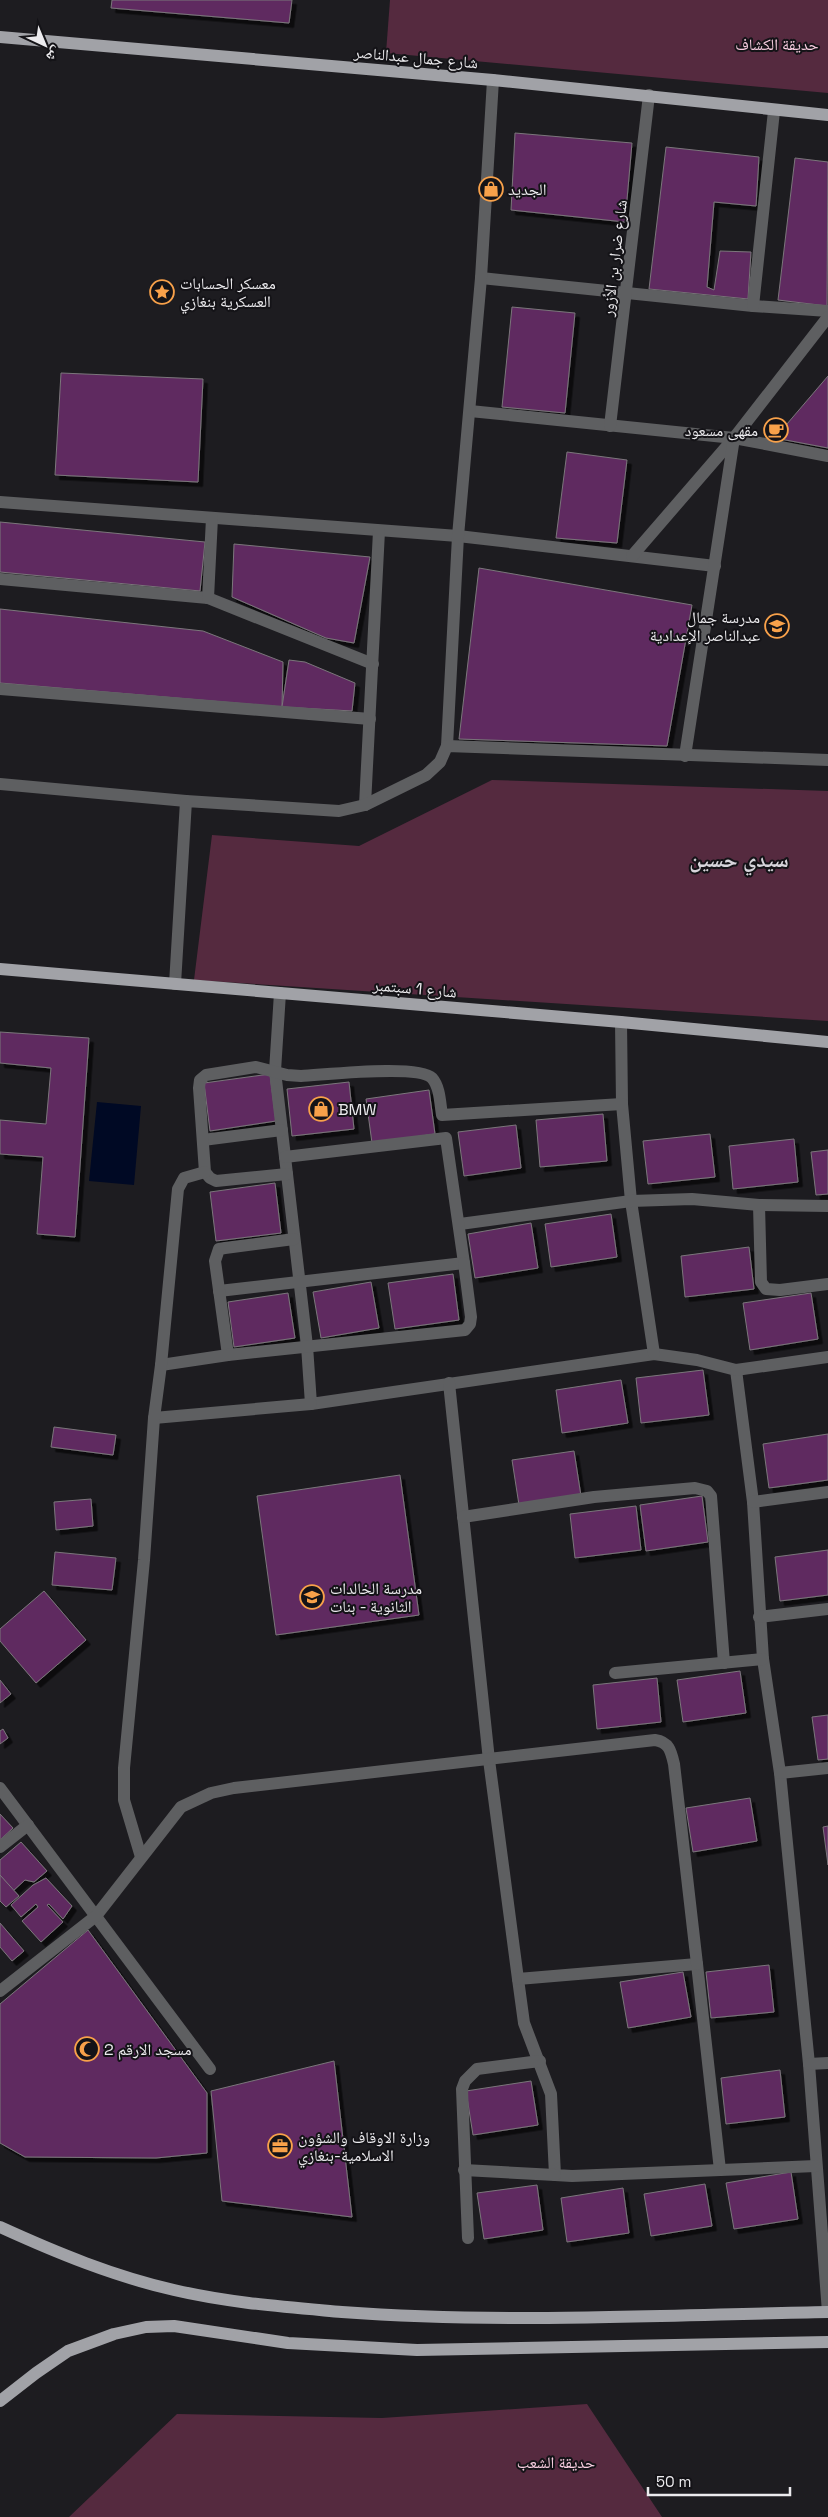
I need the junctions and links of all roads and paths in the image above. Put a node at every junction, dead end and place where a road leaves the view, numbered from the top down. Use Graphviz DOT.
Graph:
graph roads {
  1 [pos="0,37"];
  2 [pos="492,80"];
  3 [pos="649,95"];
  4 [pos="774,111"];
  5 [pos="828,115"];
  6 [pos="481,278"];
  7 [pos="626,292"];
  8 [pos="754,306"];
  9 [pos="828,311"];
  10 [pos="828,317"];
  11 [pos="823,330"];
  12 [pos="470,411"];
  13 [pos="610,426"];
  14 [pos="734,438"];
  15 [pos="828,456"];
  16 [pos="0,502"];
  17 [pos="212,518"];
  18 [pos="379,531"];
  19 [pos="458,536"];
  20 [pos="632,556"];
  21 [pos="714,566"];
  22 [pos="0,579"];
  23 [pos="208,598"];
  24 [pos="373,664"];
  25 [pos="0,689"];
  26 [pos="370,719"];
  27 [pos="447,746"];
  28 [pos="685,756"];
  29 [pos="828,760"];
  30 [pos="0,784"];
  31 [pos="186,801"];
  32 [pos="366,805"];
  33 [pos="0,969"];
  34 [pos="175,984"];
  35 [pos="280,993"];
  36 [pos="621,1022"];
  37 [pos="828,1042"];
  38 [pos="275,1072"];
  39 [pos="622,1104"];
  40 [pos="442,1115"];
  41 [pos="282,1130"];
  42 [pos="446,1138"];
  43 [pos="203,1140"];
  44 [pos="285,1157"];
  45 [pos="205,1172"];
  46 [pos="287,1174"];
  47 [pos="631,1201"];
  48 [pos="759,1205"];
  49 [pos="828,1206"];
  50 [pos="460,1224"];
  51 [pos="294,1239"];
  52 [pos="464,1263"];
  53 [pos="298,1281"];
  54 [pos="828,1284"];
  55 [pos="219,1291"];
  56 [pos="307,1346"];
  57 [pos="654,1354"];
  58 [pos="228,1355"];
  59 [pos="828,1357"];
  60 [pos="161,1365"];
  61 [pos="736,1370"];
  62 [pos="448,1383"];
  63 [pos="311,1404"];
  64 [pos="154,1418"];
  65 [pos="828,1492"];
  66 [pos="753,1502"];
  67 [pos="463,1518"];
  68 [pos="828,1609"];
  69 [pos="759,1617"];
  70 [pos="763,1659"];
  71 [pos="724,1663"];
  72 [pos="614,1673"];
  73 [pos="490,1760"];
  74 [pos="828,1768"];
  75 [pos="780,1773"];
  76 [pos="0,1788"];
  77 [pos="28,1825"];
  78 [pos="0,1847"];
  79 [pos="141,1857"];
  80 [pos="96,1916"];
  81 [pos="697,1964"];
  82 [pos="518,1979"];
  83 [pos="0,1991"];
  84 [pos="540,2060"];
  85 [pos="828,2063"];
  86 [pos="809,2064"];
  87 [pos="210,2069"];
  88 [pos="816,2166"];
  89 [pos="464,2170"];
  90 [pos="720,2170"];
  91 [pos="555,2175"];
  92 [pos="0,2227"];
  93 [pos="468,2238"];
  94 [pos="828,2312"];
  95 [pos="828,2342"];
  96 [pos="0,2402"];
  1 -- 2 [label="main road, شارع جمال عبدالناصر"];
  2 -- 3 [label="main road, شارع جمال عبدالناصر"];
  2 -- 6 [label="street"];
  3 -- 4 [label="main road, شارع جمال عبدالناصر"];
  3 -- 7 [label="street, شارع ضرار بن الأزور"];
  4 -- 5 [label="main road, شارع جمال عبدالناصر"];
  4 -- 8 [label="street"];
  6 -- 7 [label="street"];
  6 -- 12 [label="street"];
  7 -- 8 [label="street"];
  7 -- 13 [label="street, شارع ضرار بن الأزور"];
  8 -- 9 [label="street"];
  10 -- 11 [label="street"];
  11 -- 14 [label="street"];
  12 -- 13 [label="street"];
  12 -- 19 [label="street"];
  13 -- 14 [label="street"];
  14 -- 15 [label="street"];
  14 -- 20 [label="street"];
  14 -- 21 [label="street"];
  16 -- 17 [label="street"];
  17 -- 18 [label="street"];
  17 -- 23 [label="street"];
  18 -- 19 [label="street"];
  18 -- 24 [label="street"];
  19 -- 20 [label="street"];
  19 -- 27 [label="street"];
  20 -- 21 [label="street"];
  21 -- 28 [label="street"];
  22 -- 23 [label="street"];
  23 -- 24 [label="street"];
  24 -- 26 [label="street"];
  25 -- 26 [label="street"];
  26 -- 32 [label="street"];
  27 -- 28 [label="street"];
  27 -- 32 [label="street"];
  28 -- 29 [label="street"];
  30 -- 31 [label="street"];
  31 -- 32 [label="street"];
  31 -- 34 [label="street"];
  33 -- 34 [label="main road, شارع 1 سبتمبر"];
  34 -- 35 [label="main road, شارع 1 سبتمبر"];
  35 -- 36 [label="main road, شارع 1 سبتمبر"];
  35 -- 38 [label="street"];
  36 -- 37 [label="main road, شارع 1 سبتمبر"];
  36 -- 39 [label="street"];
  38 -- 40 [label="street"];
  38 -- 41 [label="street"];
  38 -- 43 [label="street"];
  39 -- 40 [label="street"];
  39 -- 47 [label="street"];
  40 -- 42 [label="street"];
  41 -- 43 [label="street"];
  41 -- 44 [label="street"];
  42 -- 44 [label="street"];
  42 -- 50 [label="street"];
  43 -- 45 [label="street"];
  44 -- 46 [label="street"];
  45 -- 46 [label="street"];
  45 -- 60 [label="street"];
  46 -- 51 [label="street"];
  47 -- 48 [label="street"];
  47 -- 50 [label="street"];
  47 -- 57 [label="street"];
  48 -- 49 [label="street"];
  48 -- 54 [label="street"];
  50 -- 52 [label="street"];
  51 -- 53 [label="street"];
  51 -- 55 [label="street"];
  52 -- 53 [label="street"];
  52 -- 56 [label="street"];
  53 -- 55 [label="street"];
  53 -- 56 [label="street"];
  55 -- 58 [label="street"];
  56 -- 58 [label="street"];
  56 -- 63 [label="street"];
  57 -- 61 [label="street"];
  57 -- 62 [label="street"];
  58 -- 60 [label="street"];
  59 -- 61 [label="street"];
  60 -- 64 [label="street"];
  61 -- 66 [label="street"];
  62 -- 63 [label="street"];
  62 -- 67 [label="street"];
  63 -- 64 [label="street"];
  64 -- 79 [label="street"];
  65 -- 66 [label="street"];
  66 -- 69 [label="street"];
  67 -- 71 [label="street"];
  67 -- 73 [label="street"];
  68 -- 69 [label="street"];
  69 -- 70 [label="street"];
  70 -- 71 [label="street"];
  70 -- 75 [label="street"];
  71 -- 72 [label="street"];
  73 -- 79 [label="street"];
  73 -- 81 [label="street"];
  73 -- 82 [label="street"];
  74 -- 75 [label="street"];
  75 -- 86 [label="street"];
  76 -- 77 [label="street"];
  77 -- 78 [label="street"];
  77 -- 80 [label="street"];
  79 -- 80 [label="street"];
  80 -- 83 [label="street"];
  80 -- 87 [label="street"];
  81 -- 82 [label="street"];
  81 -- 90 [label="street"];
  82 -- 84 [label="street"];
  84 -- 89 [label="street"];
  84 -- 91 [label="street"];
  85 -- 86 [label="street"];
  86 -- 88 [label="street"];
  88 -- 90 [label="street"];
  88 -- 94 [label="street"];
  89 -- 91 [label="street"];
  89 -- 93 [label="street"];
  90 -- 91 [label="street"];
  92 -- 94 [label="main road"];
  95 -- 96 [label="main road"];
}
